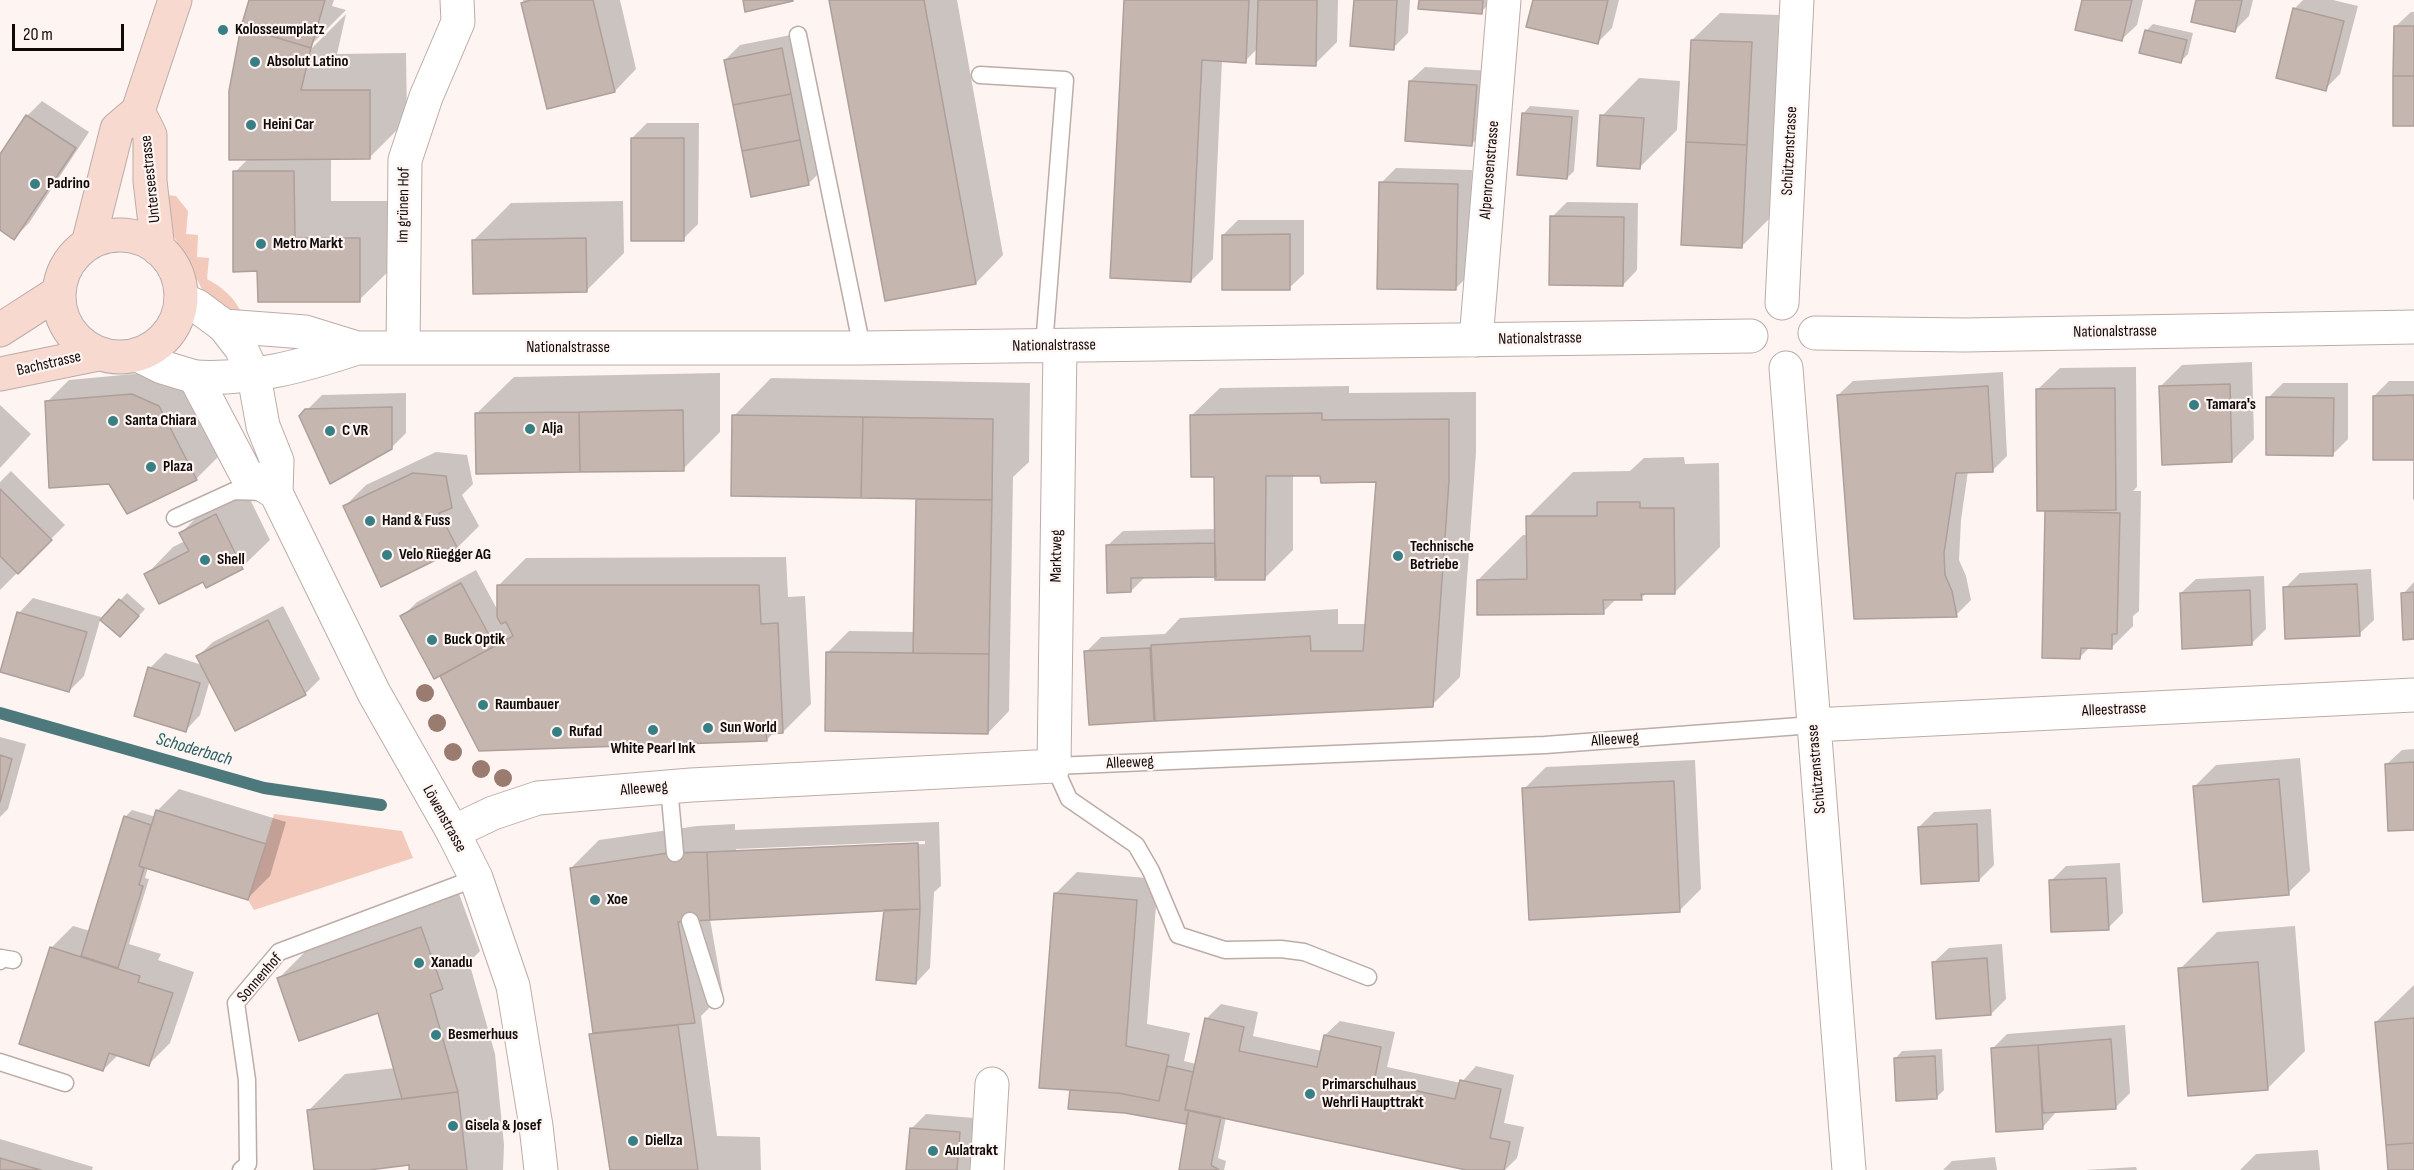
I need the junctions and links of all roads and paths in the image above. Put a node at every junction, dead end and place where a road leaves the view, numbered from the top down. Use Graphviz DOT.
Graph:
graph roads {
  1 [pos="175,0"];
  2 [pos="457,0"];
  3 [pos="1504,0"];
  4 [pos="1797,0"];
  5 [pos="798,35"];
  6 [pos="980,75"];
  7 [pos="138,111"];
  8 [pos="88,244"];
  9 [pos="158,249"];
  10 [pos="59,292"];
  11 [pos="181,299"];
  12 [pos="1782,303"];
  13 [pos="224,326"];
  14 [pos="2414,327"];
  15 [pos="0,330"];
  16 [pos="1815,333"];
  17 [pos="1750,336"];
  18 [pos="1476,340"];
  19 [pos="1052,346"];
  20 [pos="357,348"];
  21 [pos="403,348"];
  22 [pos="862,348"];
  23 [pos="98,354"];
  24 [pos="138,355"];
  25 [pos="1786,368"];
  26 [pos="0,374"];
  27 [pos="254,376"];
  28 [pos="195,377"];
  29 [pos="276,493"];
  30 [pos="175,518"];
  31 [pos="2414,695"];
  32 [pos="1813,725"];
  33 [pos="1054,766"];
  34 [pos="669,787"];
  35 [pos="453,832"];
  36 [pos="675,853"];
  37 [pos="476,878"];
  38 [pos="690,921"];
  39 [pos="1368,977"];
  40 [pos="715,1000"];
  41 [pos="0,1062"];
  42 [pos="65,1083"];
  43 [pos="992,1084"];
  44 [pos="241,1170"];
  45 [pos="541,1170"];
  46 [pos="987,1170"];
  47 [pos="1849,1170"];
  1 -- 7 [label="main road, Unterseestrasse"];
  2 -- 21 [label="street, Im grünen Hof"];
  3 -- 18 [label="street, Alpenrosenstrasse"];
  4 -- 12 [label="street, Schützenstrasse"];
  5 -- 22 [label="lane"];
  6 -- 19 [label="lane"];
  7 -- 8 [label="main road, Unterseestrasse"];
  7 -- 9 [label="main road, Unterseestrasse"];
  8 -- 9 [label="main road"];
  8 -- 10 [label="main road"];
  9 -- 11 [label="main road"];
  10 -- 15 [label="main road"];
  10 -- 23 [label="main road"];
  11 -- 13 [label="street, Löwenstrasse"];
  11 -- 24 [label="main road"];
  12 -- 16 [label="street"];
  12 -- 17 [label="street"];
  13 -- 20 [label="street, Nationalstrasse"];
  13 -- 27 [label="street, Löwenstrasse"];
  14 -- 16 [label="street, Nationalstrasse"];
  16 -- 25 [label="street"];
  17 -- 18 [label="street, Nationalstrasse"];
  17 -- 25 [label="street"];
  18 -- 19 [label="street, Nationalstrasse"];
  19 -- 22 [label="street, Nationalstrasse"];
  19 -- 33 [label="street, Marktweg"];
  20 -- 21 [label="street, Nationalstrasse"];
  20 -- 27 [label="street, Nationalstrasse"];
  21 -- 22 [label="street, Nationalstrasse"];
  23 -- 24 [label="main road"];
  23 -- 26 [label="main road, Bachstrasse"];
  24 -- 28 [label="street"];
  25 -- 32 [label="street, Schützenstrasse"];
  27 -- 28 [label="street, Nationalstrasse"];
  27 -- 29 [label="street, Löwenstrasse"];
  28 -- 29 [label="street"];
  29 -- 30 [label="lane"];
  29 -- 35 [label="street, Löwenstrasse"];
  31 -- 32 [label="street, Alleestrasse"];
  32 -- 33 [label="lane, Alleeweg"];
  32 -- 47 [label="street, Schützenstrasse"];
  33 -- 34 [label="street, Alleeweg"];
  33 -- 39 [label="lane"];
  34 -- 35 [label="street, Alleeweg"];
  34 -- 36 [label="lane"];
  35 -- 37 [label="street, Löwenstrasse"];
  37 -- 44 [label="lane, Sonnenhof"];
  37 -- 45 [label="street, Löwenstrasse"];
  38 -- 40 [label="lane"];
  41 -- 42 [label="lane"];
  43 -- 46 [label="street"];
}
